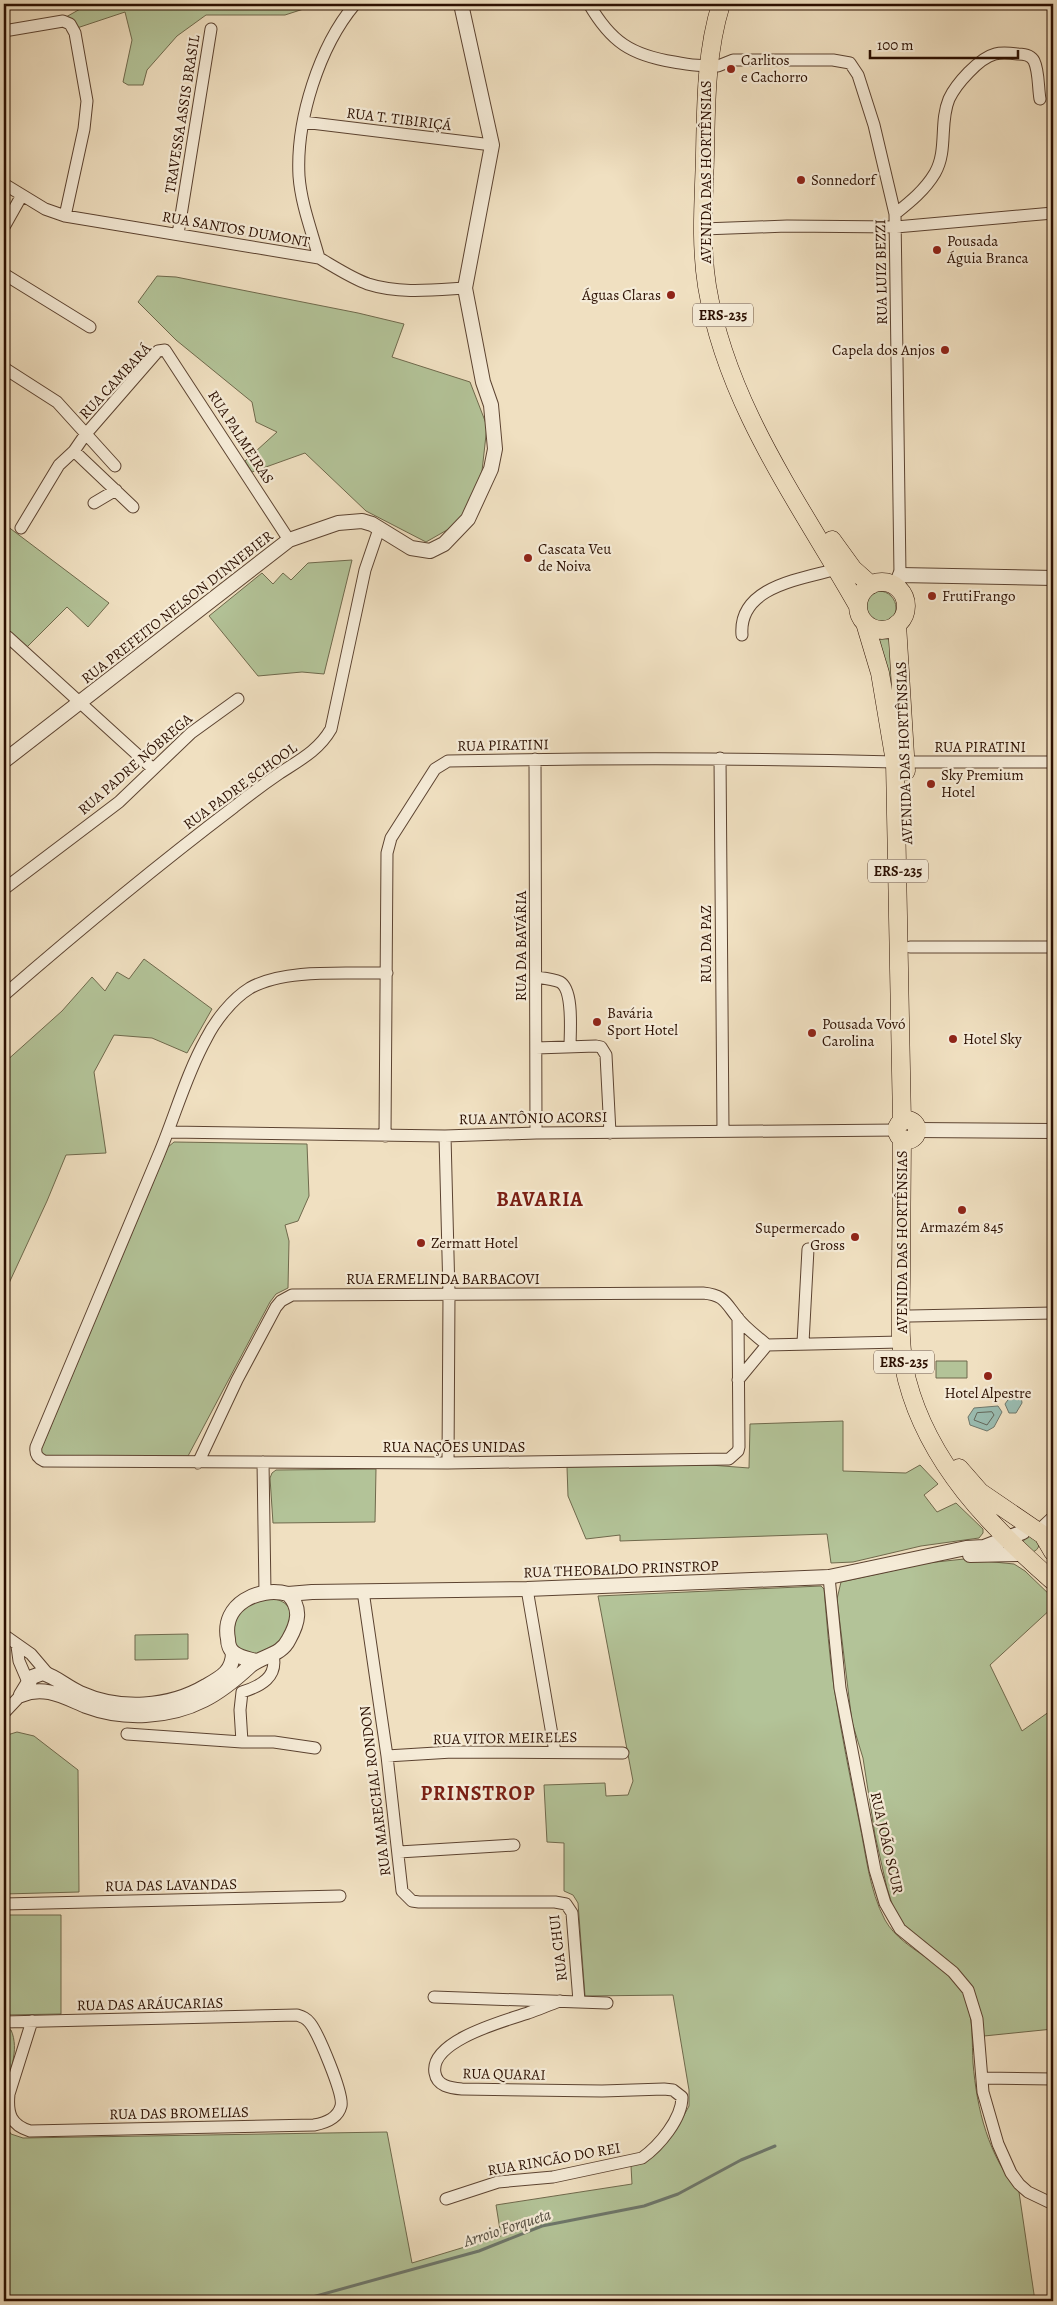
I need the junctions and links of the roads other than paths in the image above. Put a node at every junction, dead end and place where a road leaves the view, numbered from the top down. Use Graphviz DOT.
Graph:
graph roads {
  1 [pos="355,4"];
  2 [pos="461,4"];
  3 [pos="589,4"];
  4 [pos="721,4"];
  5 [pos="211,29"];
  6 [pos="4,31"];
  7 [pos="715,67"];
  8 [pos="1040,99"];
  9 [pos="303,122"];
  10 [pos="492,145"];
  11 [pos="4,184"];
  12 [pos="22,195"];
  13 [pos="1053,213"];
  14 [pos="895,214"];
  15 [pos="65,216"];
  16 [pos="896,227"];
  17 [pos="4,228"];
  18 [pos="709,229"];
  19 [pos="178,234"];
  20 [pos="319,258"];
  21 [pos="4,274"];
  22 [pos="465,288"];
  23 [pos="90,327"];
  24 [pos="167,351"];
  25 [pos="4,368"];
  26 [pos="85,435"];
  27 [pos="74,451"];
  28 [pos="115,466"];
  29 [pos="116,490"];
  30 [pos="94,503"];
  31 [pos="133,506"];
  32 [pos="21,528"];
  33 [pos="379,529"];
  34 [pos="289,540"];
  35 [pos="837,569"];
  36 [pos="1053,578"];
  37 [pos="898,581"];
  38 [pos="871,585"];
  39 [pos="858,606"];
  40 [pos="865,623"];
  41 [pos="897,624"];
  42 [pos="742,635"];
  43 [pos="4,642"];
  44 [pos="238,699"];
  45 [pos="81,702"];
  46 [pos="720,758"];
  47 [pos="535,759"];
  48 [pos="4,761"];
  49 [pos="901,762"];
  50 [pos="1053,762"];
  51 [pos="152,768"];
  52 [pos="4,889"];
  53 [pos="910,947"];
  54 [pos="1053,947"];
  55 [pos="387,973"];
  56 [pos="536,976"];
  57 [pos="4,995"];
  58 [pos="570,1047"];
  59 [pos="536,1048"];
  60 [pos="723,1130"];
  61 [pos="907,1130"];
  62 [pos="1053,1131"];
  63 [pos="169,1132"];
  64 [pos="536,1133"];
  65 [pos="610,1133"];
  66 [pos="386,1136"];
  67 [pos="445,1136"];
  68 [pos="808,1249"];
  69 [pos="449,1294"];
  70 [pos="1053,1313"];
  71 [pos="910,1316"];
  72 [pos="738,1318"];
  73 [pos="901,1342"];
  74 [pos="803,1343"];
  75 [pos="767,1345"];
  76 [pos="738,1380"];
  77 [pos="198,1462"];
  78 [pos="263,1462"];
  79 [pos="448,1463"];
  80 [pos="1053,1518"];
  81 [pos="1035,1543"];
  82 [pos="929,1556"];
  83 [pos="829,1577"];
  84 [pos="1053,1581"];
  85 [pos="527,1589"];
  86 [pos="363,1591"];
  87 [pos="265,1592"];
  88 [pos="312,1592"];
  89 [pos="288,1594"];
  90 [pos="298,1606"];
  91 [pos="4,1635"];
  92 [pos="17,1646"];
  93 [pos="233,1652"];
  94 [pos="273,1655"];
  95 [pos="256,1661"];
  96 [pos="48,1674"];
  97 [pos="28,1682"];
  98 [pos="21,1695"];
  99 [pos="4,1713"];
  100 [pos="127,1734"];
  101 [pos="242,1742"];
  102 [pos="315,1748"];
  103 [pos="556,1752"];
  104 [pos="623,1753"];
  105 [pos="387,1756"];
  106 [pos="514,1845"];
  107 [pos="399,1852"];
  108 [pos="340,1896"];
  109 [pos="555,1902"];
  110 [pos="4,1904"];
  111 [pos="434,1996"];
  112 [pos="560,2001"];
  113 [pos="579,2002"];
  114 [pos="607,2003"];
  115 [pos="297,2015"];
  116 [pos="32,2021"];
  117 [pos="4,2022"];
  118 [pos="982,2078"];
  119 [pos="1053,2079"];
  120 [pos="673,2090"];
  121 [pos="446,2199"];
  122 [pos="1053,2204"];
  1 -- 9 [label="street"];
  2 -- 10 [label="street, RUA PREFEITO NELSON DINNEBIER"];
  3 -- 7 [label="street"];
  4 -- 7 [label="main road, AVENIDA DAS HORTÊNSIAS / ERS-235"];
  4 -- 7 [label="main road, AVENIDA DAS HORTÊNSIAS / ERS-235"];
  5 -- 19 [label="street, TRAVESSA ASSIS BRASIL"];
  6 -- 15 [label="street"];
  7 -- 14 [label="street, RUA LUIZ BEZZI"];
  7 -- 18 [label="main road, AVENIDA DAS HORTÊNSIAS / ERS-235"];
  8 -- 14 [label="street"];
  9 -- 10 [label="street, RUA T. TIBIRIÇÁ"];
  9 -- 20 [label="street"];
  10 -- 22 [label="street, RUA PREFEITO NELSON DINNEBIER"];
  11 -- 12 [label="street, RUA SANTOS DUMONT"];
  12 -- 15 [label="street, RUA SANTOS DUMONT"];
  12 -- 17 [label="street"];
  13 -- 16 [label="street"];
  14 -- 16 [label="street, RUA LUIZ BEZZI"];
  15 -- 19 [label="street, RUA SANTOS DUMONT"];
  16 -- 18 [label="street"];
  16 -- 37 [label="street, RUA LUIZ BEZZI"];
  18 -- 35 [label="main road, AVENIDA DAS HORTÊNSIAS / ERS-235"];
  18 -- 38 [label="main road, AVENIDA DAS HORTÊNSIAS / ERS-235"];
  19 -- 20 [label="street, RUA SANTOS DUMONT"];
  20 -- 22 [label="street, RUA SANTOS DUMONT"];
  21 -- 23 [label="street"];
  22 -- 33 [label="street, RUA PREFEITO NELSON DINNEBIER"];
  24 -- 26 [label="street, RUA CAMBARÁ"];
  24 -- 34 [label="street, RUA PALMEIRAS"];
  25 -- 26 [label="street"];
  26 -- 27 [label="street, RUA CAMBARÁ"];
  26 -- 28 [label="street"];
  27 -- 29 [label="street"];
  27 -- 32 [label="street, RUA CAMBARÁ"];
  29 -- 30 [label="street"];
  29 -- 31 [label="street"];
  33 -- 34 [label="street, RUA PREFEITO NELSON DINNEBIER"];
  33 -- 57 [label="street, RUA PADRE SCHOOL"];
  34 -- 45 [label="street, RUA PREFEITO NELSON DINNEBIER"];
  35 -- 39 [label="main road, AVENIDA DAS HORTÊNSIAS / ERS-235"];
  35 -- 42 [label="street"];
  36 -- 37 [label="street"];
  37 -- 38 [label="main road"];
  37 -- 41 [label="main road, ERS-235"];
  38 -- 39 [label="main road"];
  39 -- 40 [label="main road, ERS-235"];
  40 -- 41 [label="main road"];
  40 -- 49 [label="main road, AVENIDA DAS HORTÊNSIAS / ERS-235"];
  41 -- 49 [label="main road, AVENIDA DAS HORTÊNSIAS / ERS-235"];
  43 -- 45 [label="street"];
  44 -- 51 [label="street, RUA PADRE NÓBREGA"];
  45 -- 48 [label="street, RUA PREFEITO NELSON DINNEBIER"];
  45 -- 51 [label="street"];
  46 -- 47 [label="street, RUA PIRATINI"];
  46 -- 49 [label="street, RUA PIRATINI"];
  46 -- 60 [label="street, RUA DA PAZ"];
  47 -- 55 [label="street, RUA PIRATINI"];
  47 -- 56 [label="street, RUA DA BAVÁRIA"];
  49 -- 50 [label="street, RUA PIRATINI"];
  49 -- 53 [label="main road, AVENIDA DAS HORTÊNSIAS / ERS-235"];
  49 -- 61 [label="main road, AVENIDA DAS HORTÊNSIAS / ERS-235"];
  51 -- 52 [label="street, RUA PADRE NÓBREGA"];
  53 -- 54 [label="street"];
  53 -- 61 [label="main road, AVENIDA DAS HORTÊNSIAS / ERS-235"];
  55 -- 63 [label="street"];
  55 -- 66 [label="street, RUA PIRATINI"];
  56 -- 58 [label="street"];
  56 -- 59 [label="street, RUA DA BAVÁRIA"];
  58 -- 59 [label="street"];
  58 -- 65 [label="street"];
  59 -- 64 [label="street, RUA DA BAVÁRIA"];
  60 -- 61 [label="street, RUA ANTÔNIO ACORSI"];
  60 -- 65 [label="street, RUA ANTÔNIO ACORSI"];
  61 -- 62 [label="street, RUA ANTÔNIO ACORSI"];
  61 -- 71 [label="main road, AVENIDA DAS HORTÊNSIAS / ERS-235"];
  61 -- 73 [label="main road, AVENIDA DAS HORTÊNSIAS / ERS-235"];
  63 -- 66 [label="street, RUA ANTÔNIO ACORSI"];
  63 -- 77 [label="street, RUA NAÇÕES UNIDAS"];
  64 -- 65 [label="street, RUA ANTÔNIO ACORSI"];
  64 -- 67 [label="street, RUA ANTÔNIO ACORSI"];
  66 -- 67 [label="street, RUA ANTÔNIO ACORSI"];
  67 -- 69 [label="street"];
  68 -- 74 [label="street"];
  69 -- 72 [label="street, RUA ERMELINDA BARBACOVI"];
  69 -- 77 [label="street, RUA ERMELINDA BARBACOVI"];
  69 -- 79 [label="street"];
  70 -- 71 [label="street"];
  71 -- 81 [label="main road, AVENIDA DAS HORTÊNSIAS / ERS-235"];
  72 -- 75 [label="street, RUA ERMELINDA BARBACOVI"];
  72 -- 76 [label="street, RUA NAÇÕES UNIDAS"];
  73 -- 74 [label="street"];
  73 -- 81 [label="main road, AVENIDA DAS HORTÊNSIAS / ERS-235"];
  74 -- 75 [label="street"];
  75 -- 76 [label="street"];
  76 -- 79 [label="street, RUA NAÇÕES UNIDAS"];
  77 -- 78 [label="street, RUA NAÇÕES UNIDAS"];
  78 -- 79 [label="street, RUA NAÇÕES UNIDAS"];
  78 -- 87 [label="street"];
  80 -- 81 [label="street"];
  81 -- 82 [label="street, RUA THEOBALDO PRINSTROP"];
  81 -- 82 [label="street, RUA THEOBALDO PRINSTROP"];
  81 -- 84 [label="main road, AVENIDA DAS HORTÊNSIAS / ERS-235"];
  82 -- 83 [label="street, RUA THEOBALDO PRINSTROP"];
  83 -- 85 [label="street, RUA THEOBALDO PRINSTROP"];
  83 -- 118 [label="street, RUA JOÃO SCUR"];
  85 -- 86 [label="street, RUA THEOBALDO PRINSTROP"];
  85 -- 103 [label="street"];
  86 -- 88 [label="street, RUA THEOBALDO PRINSTROP"];
  86 -- 105 [label="street, RUA MARECHAL RONDON"];
  87 -- 89 [label="street, RUA THEOBALDO PRINSTROP"];
  87 -- 93 [label="street, RUA THEOBALDO PRINSTROP"];
  88 -- 89 [label="street, RUA THEOBALDO PRINSTROP"];
  88 -- 90 [label="street"];
  89 -- 90 [label="street"];
  90 -- 94 [label="street"];
  91 -- 92 [label="street"];
  92 -- 96 [label="street"];
  92 -- 97 [label="street"];
  93 -- 95 [label="street"];
  93 -- 96 [label="street"];
  94 -- 95 [label="street"];
  94 -- 101 [label="street"];
  95 -- 98 [label="street"];
  96 -- 97 [label="street"];
  97 -- 98 [label="street"];
  98 -- 99 [label="street"];
  100 -- 101 [label="street"];
  101 -- 102 [label="street"];
  103 -- 104 [label="street, RUA VITOR MEIRELES"];
  103 -- 105 [label="street, RUA VITOR MEIRELES"];
  105 -- 107 [label="street, RUA MARECHAL RONDON"];
  106 -- 107 [label="street"];
  107 -- 109 [label="street, RUA MARECHAL RONDON"];
  108 -- 110 [label="street, RUA DAS LAVANDAS"];
  109 -- 113 [label="street, RUA CHUI"];
  111 -- 112 [label="street"];
  112 -- 113 [label="street"];
  112 -- 120 [label="street, RUA QUARAI"];
  113 -- 114 [label="street"];
  115 -- 116 [label="street, RUA DAS ARÁUCARIAS"];
  115 -- 116 [label="street, RUA DAS BROMELIAS"];
  116 -- 117 [label="street, RUA DAS ARÁUCARIAS"];
  118 -- 119 [label="street"];
  118 -- 122 [label="street, RUA JOÃO SCUR"];
  120 -- 121 [label="street, RUA RINCÃO DO REI"];
}
